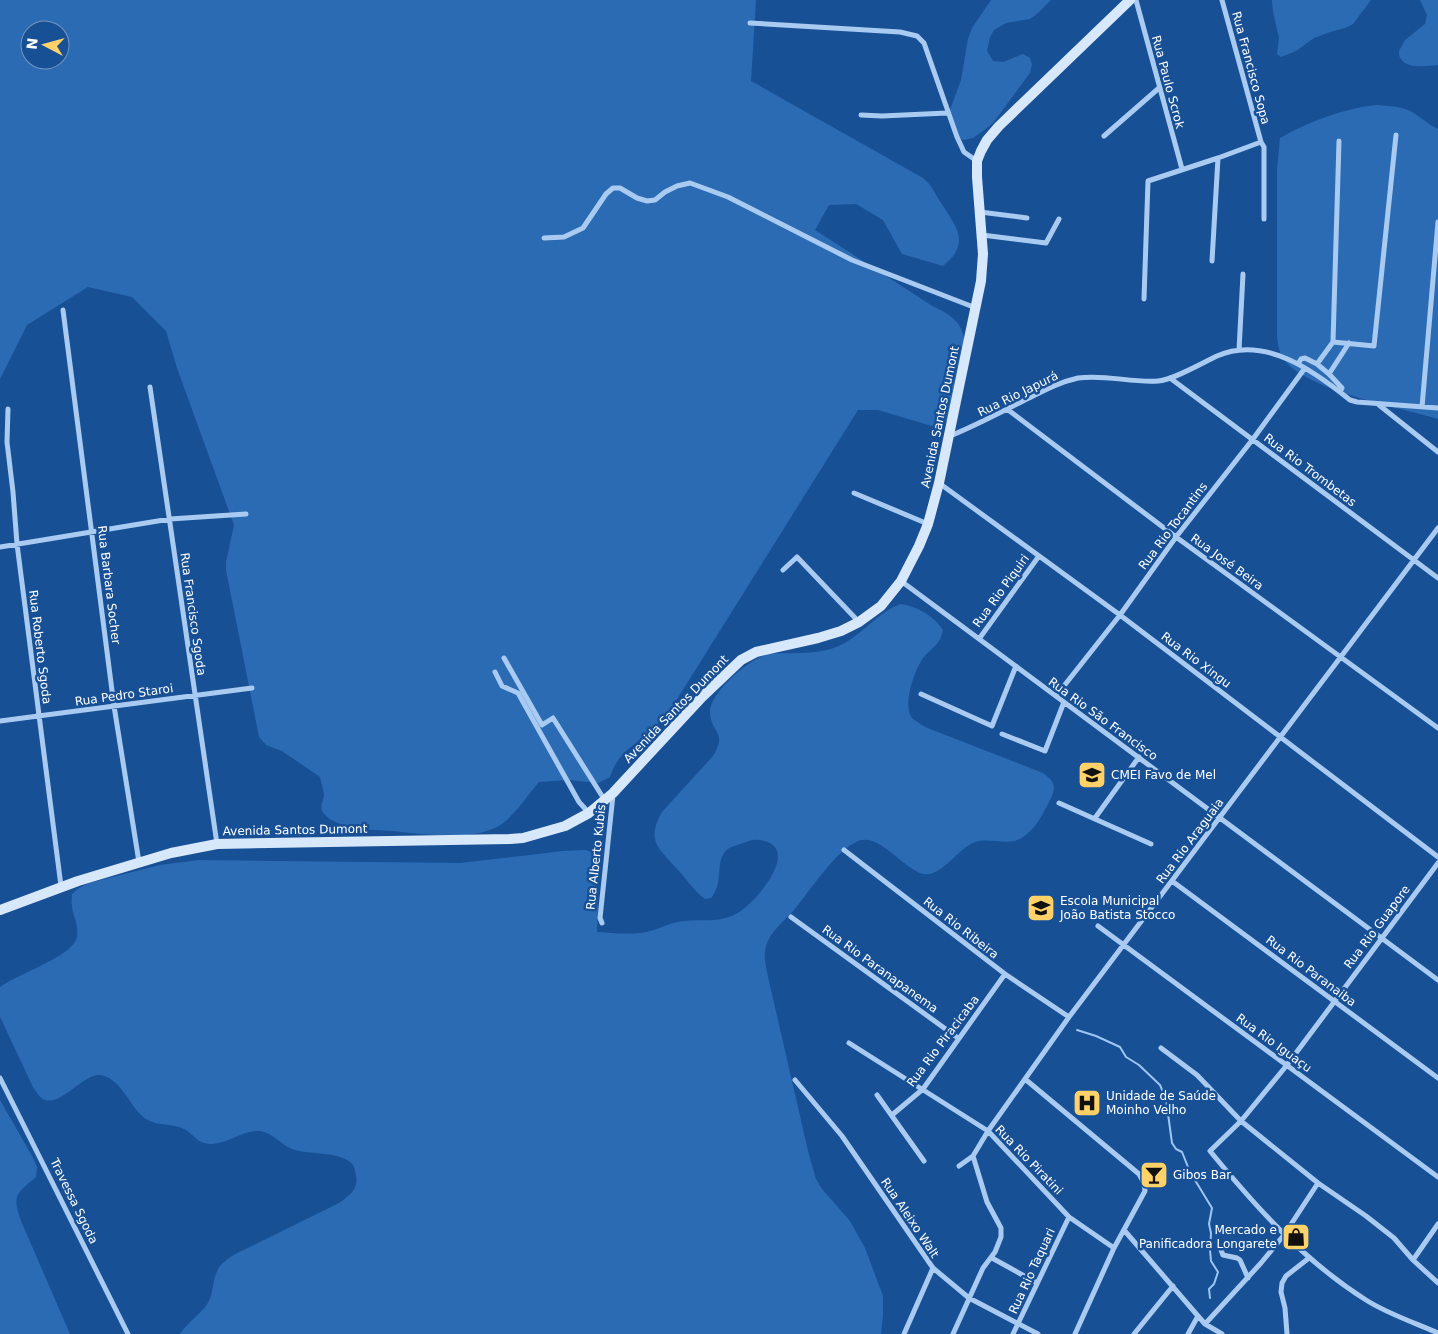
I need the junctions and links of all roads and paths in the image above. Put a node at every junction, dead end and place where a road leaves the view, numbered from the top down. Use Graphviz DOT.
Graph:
graph roads {
  1 [pos="1130,0"];
  2 [pos="1136,0"];
  3 [pos="1222,0"];
  4 [pos="750,23"];
  5 [pos="1159,88"];
  6 [pos="948,113"];
  7 [pos="861,115"];
  8 [pos="1396,135"];
  9 [pos="1104,136"];
  10 [pos="1339,141"];
  11 [pos="1260,142"];
  12 [pos="1218,158"];
  13 [pos="977,161"];
  14 [pos="1182,169"];
  15 [pos="979,212"];
  16 [pos="1027,218"];
  17 [pos="1060,219"];
  18 [pos="1264,219"];
  19 [pos="1438,222"];
  20 [pos="982,235"];
  21 [pos="544,238"];
  22 [pos="1212,261"];
  23 [pos="1243,274"];
  24 [pos="1144,299"];
  25 [pos="976,308"];
  26 [pos="63,310"];
  27 [pos="1334,342"];
  28 [pos="1349,344"];
  29 [pos="1239,350"];
  30 [pos="1298,364"];
  31 [pos="1317,364"];
  32 [pos="1305,368"];
  33 [pos="1329,374"];
  34 [pos="1170,378"];
  35 [pos="150,387"];
  36 [pos="1340,392"];
  37 [pos="1378,405"];
  38 [pos="1422,407"];
  39 [pos="1438,408"];
  40 [pos="8,409"];
  41 [pos="1007,409"];
  42 [pos="948,436"];
  43 [pos="1253,439"];
  44 [pos="1438,452"];
  45 [pos="939,483"];
  46 [pos="854,494"];
  47 [pos="246,514"];
  48 [pos="170,519"];
  49 [pos="928,524"];
  50 [pos="1438,528"];
  51 [pos="92,531"];
  52 [pos="1176,537"];
  53 [pos="17,544"];
  54 [pos="0,547"];
  55 [pos="1039,556"];
  56 [pos="1414,560"];
  57 [pos="783,570"];
  58 [pos="1438,578"];
  59 [pos="901,581"];
  60 [pos="1120,615"];
  61 [pos="859,622"];
  62 [pos="978,639"];
  63 [pos="504,658"];
  64 [pos="1341,658"];
  65 [pos="1016,666"];
  66 [pos="495,672"];
  67 [pos="252,688"];
  68 [pos="921,694"];
  69 [pos="195,695"];
  70 [pos="1056,696"];
  71 [pos="1064,702"];
  72 [pos="114,706"];
  73 [pos="39,717"];
  74 [pos="0,721"];
  75 [pos="1438,728"];
  76 [pos="1002,734"];
  77 [pos="1281,737"];
  78 [pos="1139,757"];
  79 [pos="613,793"];
  80 [pos="604,799"];
  81 [pos="1059,804"];
  82 [pos="589,813"];
  83 [pos="1220,817"];
  84 [pos="1095,818"];
  85 [pos="216,844"];
  86 [pos="1151,844"];
  87 [pos="844,850"];
  88 [pos="1438,857"];
  89 [pos="139,862"];
  90 [pos="1438,864"];
  91 [pos="1172,881"];
  92 [pos="61,886"];
  93 [pos="0,910"];
  94 [pos="791,917"];
  95 [pos="602,923"];
  96 [pos="1098,926"];
  97 [pos="1381,938"];
  98 [pos="1124,945"];
  99 [pos="1005,974"];
  100 [pos="1438,980"];
  101 [pos="1334,1001"];
  102 [pos="1069,1017"];
  103 [pos="958,1038"];
  104 [pos="849,1044"];
  105 [pos="1162,1048"];
  106 [pos="1287,1065"];
  107 [pos="0,1078"];
  108 [pos="1438,1078"];
  109 [pos="795,1080"];
  110 [pos="1024,1080"];
  111 [pos="923,1089"];
  112 [pos="877,1095"];
  113 [pos="892,1115"];
  114 [pos="1241,1121"];
  115 [pos="988,1131"];
  116 [pos="973,1156"];
  117 [pos="924,1161"];
  118 [pos="959,1166"];
  119 [pos="1438,1177"];
  120 [pos="1318,1183"];
  121 [pos="1069,1217"];
  122 [pos="1438,1224"];
  123 [pos="1124,1230"];
  124 [pos="1284,1234"];
  125 [pos="1218,1242"];
  126 [pos="1114,1248"];
  127 [pos="992,1258"];
  128 [pos="1309,1258"];
  129 [pos="1412,1260"];
  130 [pos="932,1268"];
  131 [pos="1248,1278"];
  132 [pos="1037,1283"];
  133 [pos="1438,1283"];
  134 [pos="1173,1286"];
  135 [pos="969,1298"];
  136 [pos="1198,1316"];
  137 [pos="1018,1324"];
  138 [pos="1206,1324"];
  139 [pos="1438,1333"];
  140 [pos="128,1334"];
  141 [pos="904,1334"];
  142 [pos="953,1334"];
  143 [pos="1013,1334"];
  144 [pos="1038,1334"];
  145 [pos="1075,1334"];
  146 [pos="1134,1334"];
  147 [pos="1188,1334"];
  148 [pos="1222,1334"];
  149 [pos="1286,1334"];
  1 -- 13 [label="street, Avenida Santos Dumont"];
  2 -- 5 [label="street, Rua Paulo Scrok"];
  3 -- 11 [label="street, Rua Francisco Sopa"];
  4 -- 6 [label="street"];
  5 -- 9 [label="street"];
  5 -- 14 [label="street, Rua Paulo Scrok"];
  6 -- 7 [label="street"];
  6 -- 13 [label="street"];
  8 -- 28 [label="street"];
  10 -- 27 [label="street"];
  11 -- 12 [label="street"];
  11 -- 18 [label="street, Rua Francisco Sopa"];
  12 -- 14 [label="street"];
  12 -- 22 [label="street"];
  13 -- 15 [label="street, Avenida Santos Dumont"];
  14 -- 24 [label="street"];
  15 -- 16 [label="street"];
  15 -- 20 [label="street, Avenida Santos Dumont"];
  17 -- 20 [label="street"];
  19 -- 38 [label="street"];
  20 -- 25 [label="street, Avenida Santos Dumont"];
  21 -- 25 [label="street"];
  23 -- 29 [label="street"];
  25 -- 42 [label="street, Avenida Santos Dumont"];
  26 -- 51 [label="street, Rua Barbara Socher"];
  27 -- 28 [label="street"];
  27 -- 31 [label="street"];
  28 -- 33 [label="street"];
  29 -- 30 [label="street, Rua Rio Japurá"];
  29 -- 34 [label="street, Rua Rio Japurá"];
  30 -- 31 [label="street"];
  30 -- 32 [label="street, Rua Rio Japurá"];
  31 -- 33 [label="street"];
  32 -- 36 [label="street, Rua Rio Japurá"];
  32 -- 43 [label="street, Rua Rio Tocantins"];
  33 -- 36 [label="street"];
  34 -- 41 [label="street, Rua Rio Japurá"];
  34 -- 43 [label="street, Rua Rio Trombetas"];
  35 -- 48 [label="street, Rua Francisco Sgoda"];
  36 -- 37 [label="street, Rua Rio Japurá"];
  37 -- 38 [label="street, Rua Rio Japurá"];
  37 -- 44 [label="street"];
  38 -- 39 [label="street, Rua Rio Japurá"];
  40 -- 53 [label="street, Rua Roberto Sgoda"];
  41 -- 42 [label="street, Rua Rio Japurá"];
  41 -- 52 [label="street, Rua José Beira"];
  42 -- 45 [label="street, Avenida Santos Dumont"];
  43 -- 52 [label="street, Rua Rio Tocantins"];
  43 -- 56 [label="street, Rua Rio Trombetas"];
  45 -- 49 [label="street, Avenida Santos Dumont"];
  45 -- 55 [label="street, Rua Rio Xingu"];
  46 -- 49 [label="street"];
  47 -- 48 [label="street"];
  48 -- 51 [label="street"];
  48 -- 69 [label="street, Rua Francisco Sgoda"];
  49 -- 59 [label="street, Avenida Santos Dumont"];
  50 -- 56 [label="street, Rua Rio Araguaia"];
  51 -- 53 [label="street"];
  51 -- 72 [label="street, Rua Barbara Socher"];
  52 -- 60 [label="street, Rua Rio Tocantins"];
  52 -- 64 [label="street, Rua José Beira"];
  53 -- 54 [label="street"];
  53 -- 73 [label="street, Rua Roberto Sgoda"];
  55 -- 60 [label="street, Rua Rio Xingu"];
  55 -- 62 [label="street, Rua Rio Piquiri"];
  56 -- 58 [label="street, Rua Rio Trombetas"];
  56 -- 64 [label="street, Rua Rio Araguaia"];
  57 -- 61 [label="street"];
  59 -- 61 [label="street, Avenida Santos Dumont"];
  59 -- 62 [label="street, Rua Rio São Francisco"];
  60 -- 70 [label="street, Rua Rio Tocantins"];
  60 -- 77 [label="street, Rua Rio Xingu"];
  61 -- 79 [label="street, Avenida Santos Dumont"];
  62 -- 65 [label="street, Rua Rio São Francisco"];
  63 -- 80 [label="street"];
  64 -- 75 [label="street, Rua José Beira"];
  64 -- 77 [label="street, Rua Rio Araguaia"];
  65 -- 68 [label="street"];
  65 -- 70 [label="street, Rua Rio São Francisco"];
  66 -- 82 [label="street"];
  67 -- 69 [label="street, Rua Pedro Staroi"];
  69 -- 72 [label="street, Rua Pedro Staroi"];
  69 -- 85 [label="street, Rua Francisco Sgoda"];
  70 -- 71 [label="street, Rua Rio São Francisco"];
  71 -- 76 [label="street"];
  71 -- 78 [label="street, Rua Rio São Francisco"];
  72 -- 73 [label="street, Rua Pedro Staroi"];
  72 -- 89 [label="street, Rua Barbara Socher"];
  73 -- 74 [label="street, Rua Pedro Staroi"];
  73 -- 92 [label="street, Rua Roberto Sgoda"];
  77 -- 83 [label="street, Rua Rio Araguaia"];
  77 -- 88 [label="street, Rua Rio Xingu"];
  78 -- 83 [label="street, Rua Rio São Francisco"];
  78 -- 84 [label="street"];
  79 -- 80 [label="street, Avenida Santos Dumont"];
  79 -- 95 [label="street, Rua Alberto Kubis"];
  80 -- 82 [label="street, Avenida Santos Dumont"];
  81 -- 84 [label="street"];
  82 -- 85 [label="street, Avenida Santos Dumont"];
  83 -- 91 [label="street, Rua Rio Araguaia"];
  83 -- 97 [label="street, Rua Rio São Francisco"];
  84 -- 86 [label="street"];
  85 -- 89 [label="street, Avenida Santos Dumont"];
  87 -- 99 [label="street, Rua Rio Ribeira"];
  89 -- 92 [label="street, Avenida Santos Dumont"];
  90 -- 97 [label="street, Rua Rio Guapore"];
  91 -- 98 [label="street, Rua Rio Araguaia"];
  91 -- 101 [label="street, Rua Rio Paranaiba"];
  92 -- 93 [label="street, Avenida Santos Dumont"];
  94 -- 103 [label="street, Rua Rio Paranapanema"];
  96 -- 98 [label="street, Rua Rio Iguaçu"];
  97 -- 100 [label="street, Rua Rio São Francisco"];
  97 -- 101 [label="street, Rua Rio Guapore"];
  98 -- 102 [label="street, Rua Rio Araguaia"];
  98 -- 106 [label="street, Rua Rio Iguaçu"];
  99 -- 102 [label="street, Rua Rio Ribeira"];
  99 -- 103 [label="street, Rua Rio Piracicaba"];
  101 -- 106 [label="street, Rua Rio Guapore"];
  101 -- 108 [label="street, Rua Rio Paranaiba"];
  102 -- 110 [label="street, Rua Rio Araguaia"];
  103 -- 111 [label="street, Rua Rio Piracicaba"];
  104 -- 111 [label="street, Rua Rio Piratini"];
  105 -- 114 [label="street"];
  106 -- 114 [label="street, Rua Rio Guapore"];
  106 -- 119 [label="street, Rua Rio Iguaçu"];
  107 -- 140 [label="street, Travessa Sgoda"];
  109 -- 130 [label="street, Rua Aleixo Walt"];
  110 -- 115 [label="street, Rua Rio Araguaia"];
  110 -- 123 [label="street"];
  111 -- 113 [label="street, Rua Rio Piracicaba"];
  111 -- 115 [label="street, Rua Rio Piratini"];
  112 -- 113 [label="street"];
  113 -- 117 [label="street"];
  114 -- 120 [label="street"];
  114 -- 124 [label="street, Rua Rio Guapore"];
  115 -- 116 [label="street, Rua Rio Araguaia"];
  115 -- 121 [label="street, Rua Rio Piratini"];
  116 -- 118 [label="street, Rua Rio Araguaia"];
  116 -- 127 [label="street"];
  120 -- 124 [label="street"];
  120 -- 129 [label="street"];
  121 -- 126 [label="street, Rua Rio Piratini"];
  121 -- 132 [label="street, Rua Rio Taquari"];
  122 -- 129 [label="street"];
  123 -- 126 [label="street"];
  123 -- 134 [label="street"];
  124 -- 128 [label="street"];
  124 -- 131 [label="street"];
  125 -- 131 [label="street"];
  126 -- 145 [label="street"];
  127 -- 132 [label="street"];
  127 -- 135 [label="street"];
  128 -- 139 [label="street"];
  128 -- 149 [label="street"];
  129 -- 133 [label="street"];
  130 -- 135 [label="street, Rua Aleixo Walt"];
  130 -- 141 [label="street"];
  131 -- 138 [label="street"];
  132 -- 137 [label="street, Rua Rio Taquari"];
  134 -- 136 [label="street"];
  134 -- 146 [label="street"];
  135 -- 137 [label="street, Rua Aleixo Walt"];
  135 -- 142 [label="street"];
  136 -- 138 [label="street"];
  136 -- 147 [label="street"];
  137 -- 143 [label="street, Rua Rio Taquari"];
  137 -- 144 [label="street, Rua Aleixo Walt"];
  138 -- 148 [label="street"];
}
